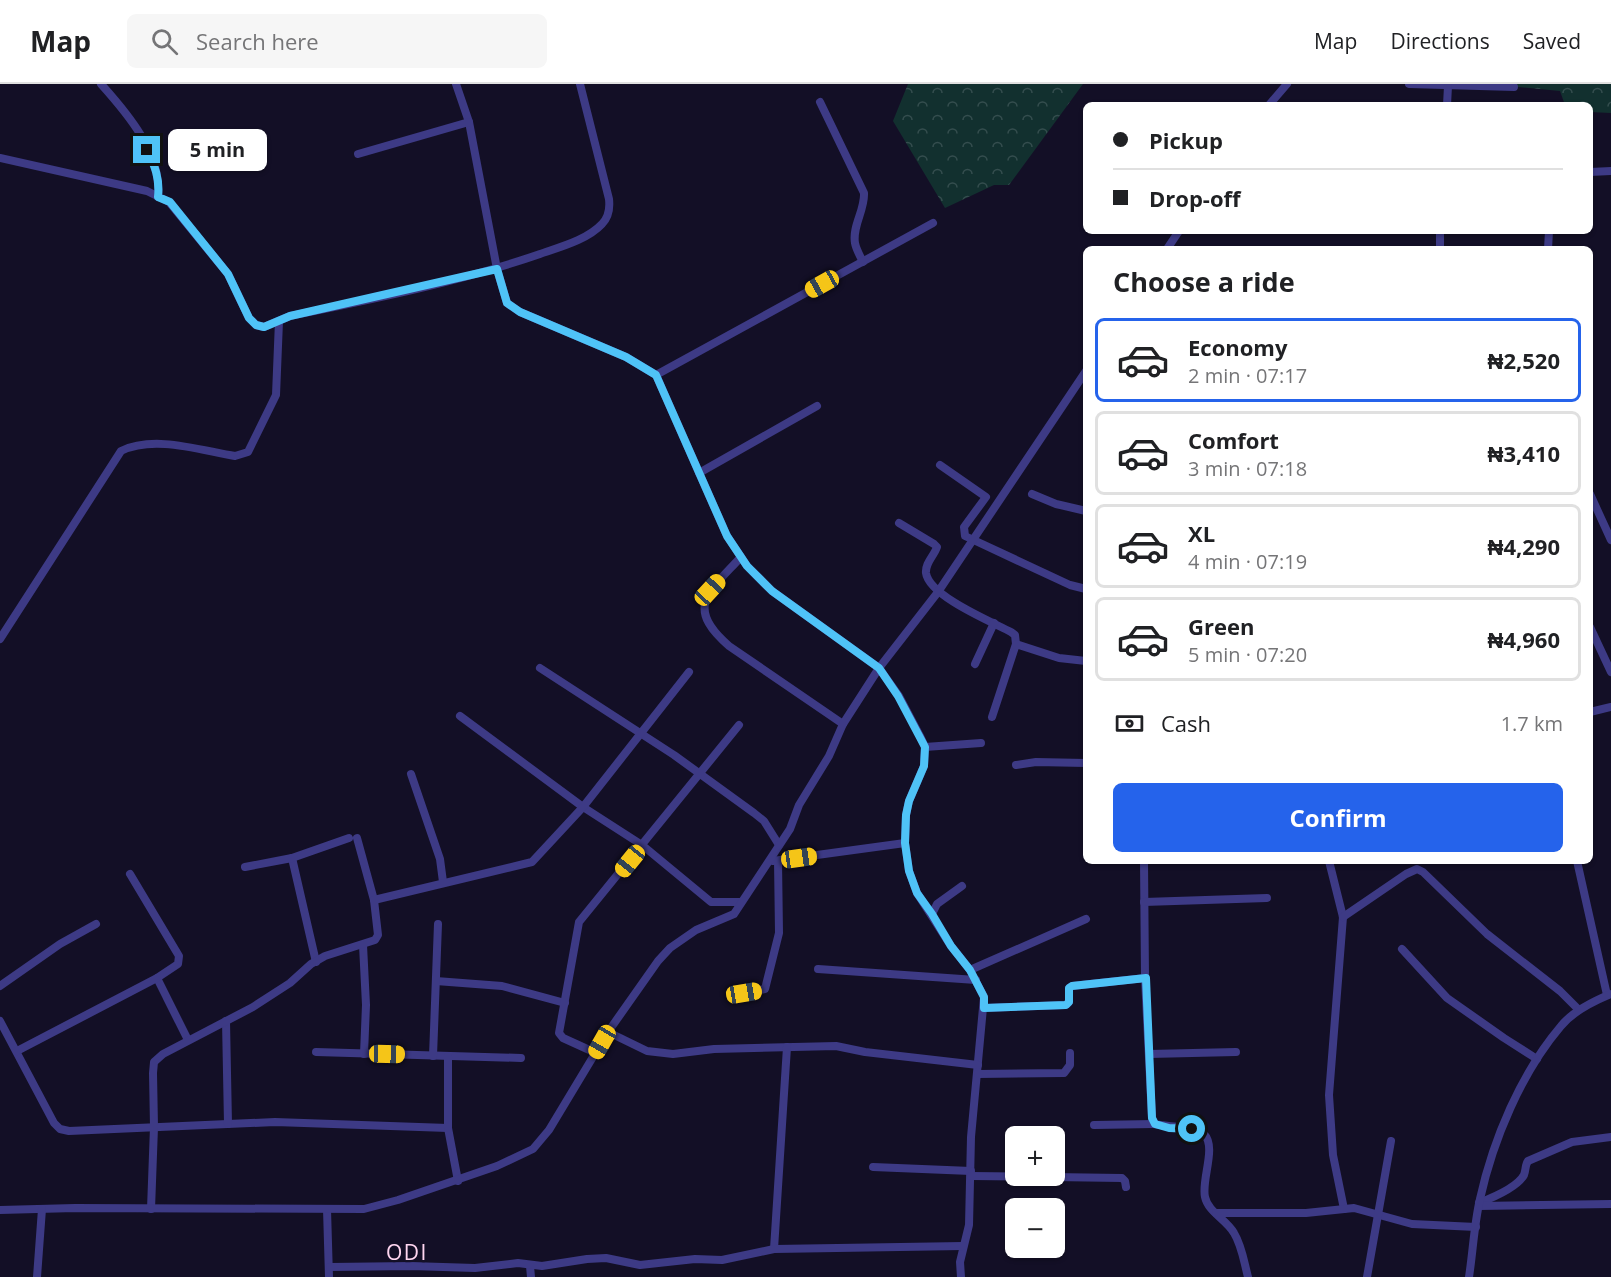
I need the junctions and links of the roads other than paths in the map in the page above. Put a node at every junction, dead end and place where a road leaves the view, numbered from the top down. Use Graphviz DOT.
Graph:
graph roads {
  1 [pos="100,84"];
  2 [pos="456,84"];
  3 [pos="580,84"];
  4 [pos="1287,84"];
  5 [pos="1409,84"];
  6 [pos="1448,86"];
  7 [pos="1514,87"];
  8 [pos="820,102"];
  9 [pos="1272,102"];
  10 [pos="1447,102"];
  11 [pos="469,122"];
  12 [pos="358,154"];
  13 [pos="0,158"];
  14 [pos="1611,171"];
  15 [pos="1593,172"];
  16 [pos="158,197"];
  17 [pos="933,223"];
  18 [pos="863,262"];
  19 [pos="497,269"];
  20 [pos="279,321"];
  21 [pos="656,375"];
  22 [pos="1083,376"];
  23 [pos="817,406"];
  24 [pos="940,465"];
  25 [pos="699,473"];
  26 [pos="1032,494"];
  27 [pos="1593,501"];
  28 [pos="1083,510"];
  29 [pos="899,523"];
  30 [pos="1611,540"];
  31 [pos="973,541"];
  32 [pos="741,557"];
  33 [pos="1083,588"];
  34 [pos="938,592"];
  35 [pos="994,623"];
  36 [pos="1593,635"];
  37 [pos="0,639"];
  38 [pos="1016,644"];
  39 [pos="1083,661"];
  40 [pos="975,664"];
  41 [pos="540,668"];
  42 [pos="879,668"];
  43 [pos="689,672"];
  44 [pos="1611,672"];
  45 [pos="1611,707"];
  46 [pos="1593,711"];
  47 [pos="460,716"];
  48 [pos="992,717"];
  49 [pos="843,724"];
  50 [pos="739,725"];
  51 [pos="641,733"];
  52 [pos="981,743"];
  53 [pos="925,747"];
  54 [pos="1083,762"];
  55 [pos="1016,765"];
  56 [pos="411,774"];
  57 [pos="699,775"];
  58 [pos="583,807"];
  59 [pos="905,843"];
  60 [pos="642,845"];
  61 [pos="779,845"];
  62 [pos="292,858"];
  63 [pos="778,861"];
  64 [pos="768,862"];
  65 [pos="1144,864"];
  66 [pos="1330,864"];
  67 [pos="1578,864"];
  68 [pos="245,867"];
  69 [pos="130,874"];
  70 [pos="442,882"];
  71 [pos="962,886"];
  72 [pos="1267,898"];
  73 [pos="374,900"];
  74 [pos="741,902"];
  75 [pos="1144,902"];
  76 [pos="932,914"];
  77 [pos="1343,917"];
  78 [pos="1086,919"];
  79 [pos="96,924"];
  80 [pos="438,924"];
  81 [pos="363,945"];
  82 [pos="1402,949"];
  83 [pos="316,962"];
  84 [pos="818,969"];
  85 [pos="970,970"];
  86 [pos="157,978"];
  87 [pos="1146,978"];
  88 [pos="976,980"];
  89 [pos="436,981"];
  90 [pos="0,986"];
  91 [pos="744,993"];
  92 [pos="1609,995"];
  93 [pos="565,1003"];
  94 [pos="984,1008"];
  95 [pos="1579,1010"];
  96 [pos="0,1021"];
  97 [pos="226,1022"];
  98 [pos="608,1032"];
  99 [pos="188,1041"];
  100 [pos="787,1047"];
  101 [pos="17,1051"];
  102 [pos="316,1052"];
  103 [pos="1236,1052"];
  104 [pos="596,1053"];
  105 [pos="1070,1053"];
  106 [pos="1149,1053"];
  107 [pos="364,1054"];
  108 [pos="433,1056"];
  109 [pos="448,1056"];
  110 [pos="521,1059"];
  111 [pos="1537,1059"];
  112 [pos="978,1065"];
  113 [pos="978,1074"];
  114 [pos="228,1124"];
  115 [pos="1155,1124"];
  116 [pos="1094,1125"];
  117 [pos="154,1127"];
  118 [pos="448,1128"];
  119 [pos="1611,1137"];
  120 [pos="1391,1141"];
  121 [pos="873,1167"];
  122 [pos="971,1173"];
  123 [pos="458,1181"];
  124 [pos="1125,1187"];
  125 [pos="1479,1204"];
  126 [pos="1611,1204"];
  127 [pos="42,1209"];
  128 [pos="151,1209"];
  129 [pos="327,1209"];
  130 [pos="1344,1209"];
  131 [pos="0,1210"];
  132 [pos="1216,1213"];
  133 [pos="1378,1214"];
  134 [pos="1476,1227"];
  135 [pos="963,1246"];
  136 [pos="774,1250"];
  137 [pos="530,1266"];
  138 [pos="330,1267"];
  139 [pos="37,1277"];
  140 [pos="329,1277"];
  141 [pos="531,1277"];
  142 [pos="961,1277"];
  143 [pos="1248,1277"];
  144 [pos="1367,1277"];
  145 [pos="1469,1277"];
  1 -- 16 [label="street"];
  2 -- 11 [label="street"];
  3 -- 19 [label="street"];
  4 -- 9 [label="street"];
  5 -- 6 [label="street"];
  6 -- 7 [label="street"];
  6 -- 10 [label="street"];
  8 -- 18 [label="street"];
  11 -- 12 [label="street"];
  11 -- 19 [label="street"];
  13 -- 16 [label="street"];
  14 -- 15 [label="street"];
  16 -- 20 [label="street"];
  17 -- 18 [label="street"];
  18 -- 21 [label="street"];
  19 -- 20 [label="street"];
  19 -- 21 [label="street"];
  20 -- 37 [label="street"];
  21 -- 25 [label="street"];
  22 -- 31 [label="street"];
  23 -- 25 [label="street"];
  24 -- 31 [label="street"];
  25 -- 32 [label="street"];
  26 -- 28 [label="street"];
  27 -- 30 [label="street"];
  29 -- 34 [label="street"];
  31 -- 33 [label="street"];
  31 -- 34 [label="street"];
  32 -- 42 [label="street"];
  32 -- 49 [label="street"];
  34 -- 35 [label="street"];
  34 -- 42 [label="street"];
  35 -- 38 [label="street"];
  35 -- 40 [label="street"];
  36 -- 44 [label="street"];
  38 -- 39 [label="street"];
  38 -- 48 [label="street"];
  41 -- 51 [label="street"];
  42 -- 49 [label="street"];
  42 -- 53 [label="street"];
  43 -- 51 [label="street"];
  45 -- 46 [label="street"];
  47 -- 58 [label="street"];
  49 -- 61 [label="street"];
  50 -- 57 [label="street"];
  51 -- 57 [label="street"];
  51 -- 58 [label="street"];
  52 -- 53 [label="street"];
  53 -- 59 [label="street"];
  54 -- 55 [label="street"];
  56 -- 70 [label="street"];
  57 -- 60 [label="street"];
  57 -- 61 [label="street"];
  58 -- 60 [label="street"];
  58 -- 70 [label="street"];
  59 -- 63 [label="street"];
  59 -- 76 [label="street"];
  60 -- 74 [label="street"];
  60 -- 93 [label="street"];
  61 -- 64 [label="street"];
  62 -- 68 [label="street"];
  62 -- 73 [label="street"];
  62 -- 83 [label="street"];
  63 -- 64 [label="street"];
  63 -- 91 [label="street"];
  64 -- 74 [label="street"];
  65 -- 75 [label="street"];
  66 -- 77 [label="street"];
  67 -- 92 [label="street"];
  69 -- 86 [label="street"];
  70 -- 73 [label="street"];
  71 -- 76 [label="street"];
  72 -- 75 [label="street"];
  73 -- 81 [label="street"];
  74 -- 98 [label="street"];
  75 -- 87 [label="street"];
  76 -- 85 [label="street"];
  77 -- 95 [label="street"];
  77 -- 130 [label="street"];
  78 -- 85 [label="street"];
  79 -- 90 [label="street"];
  80 -- 89 [label="street"];
  81 -- 83 [label="street"];
  81 -- 107 [label="street"];
  82 -- 111 [label="street"];
  83 -- 97 [label="street"];
  84 -- 88 [label="street"];
  85 -- 88 [label="street"];
  86 -- 99 [label="street"];
  86 -- 101 [label="street"];
  87 -- 94 [label="street"];
  87 -- 106 [label="street"];
  88 -- 94 [label="street"];
  89 -- 93 [label="street"];
  89 -- 108 [label="street"];
  92 -- 95 [label="street"];
  93 -- 104 [label="street"];
  94 -- 112 [label="street"];
  95 -- 111 [label="street"];
  96 -- 101 [label="street"];
  97 -- 99 [label="street"];
  97 -- 114 [label="street"];
  98 -- 100 [label="street"];
  98 -- 104 [label="street"];
  99 -- 117 [label="street"];
  100 -- 112 [label="street"];
  100 -- 136 [label="street"];
  101 -- 117 [label="street"];
  102 -- 107 [label="street"];
  103 -- 106 [label="street"];
  104 -- 123 [label="street"];
  105 -- 113 [label="street"];
  106 -- 115 [label="street"];
  107 -- 108 [label="street"];
  108 -- 109 [label="street"];
  109 -- 110 [label="street"];
  109 -- 118 [label="street"];
  111 -- 125 [label="street"];
  112 -- 113 [label="street"];
  113 -- 122 [label="street"];
  114 -- 117 [label="street"];
  114 -- 118 [label="street"];
  115 -- 116 [label="street"];
  115 -- 132 [label="street"];
  117 -- 128 [label="street"];
  118 -- 123 [label="street"];
  119 -- 125 [label="street"];
  120 -- 133 [label="street"];
  121 -- 122 [label="street"];
  122 -- 124 [label="street"];
  122 -- 135 [label="street"];
  123 -- 129 [label="street"];
  125 -- 126 [label="street"];
  125 -- 134 [label="street"];
  127 -- 128 [label="street"];
  127 -- 131 [label="street"];
  127 -- 139 [label="street"];
  128 -- 129 [label="street"];
  129 -- 138 [label="street"];
  130 -- 132 [label="street"];
  130 -- 133 [label="street"];
  132 -- 143 [label="street"];
  133 -- 134 [label="street"];
  133 -- 144 [label="street"];
  134 -- 145 [label="street"];
  135 -- 136 [label="street"];
  135 -- 142 [label="street"];
  136 -- 137 [label="street"];
  137 -- 138 [label="street"];
  137 -- 141 [label="street"];
  138 -- 140 [label="street"];
}
